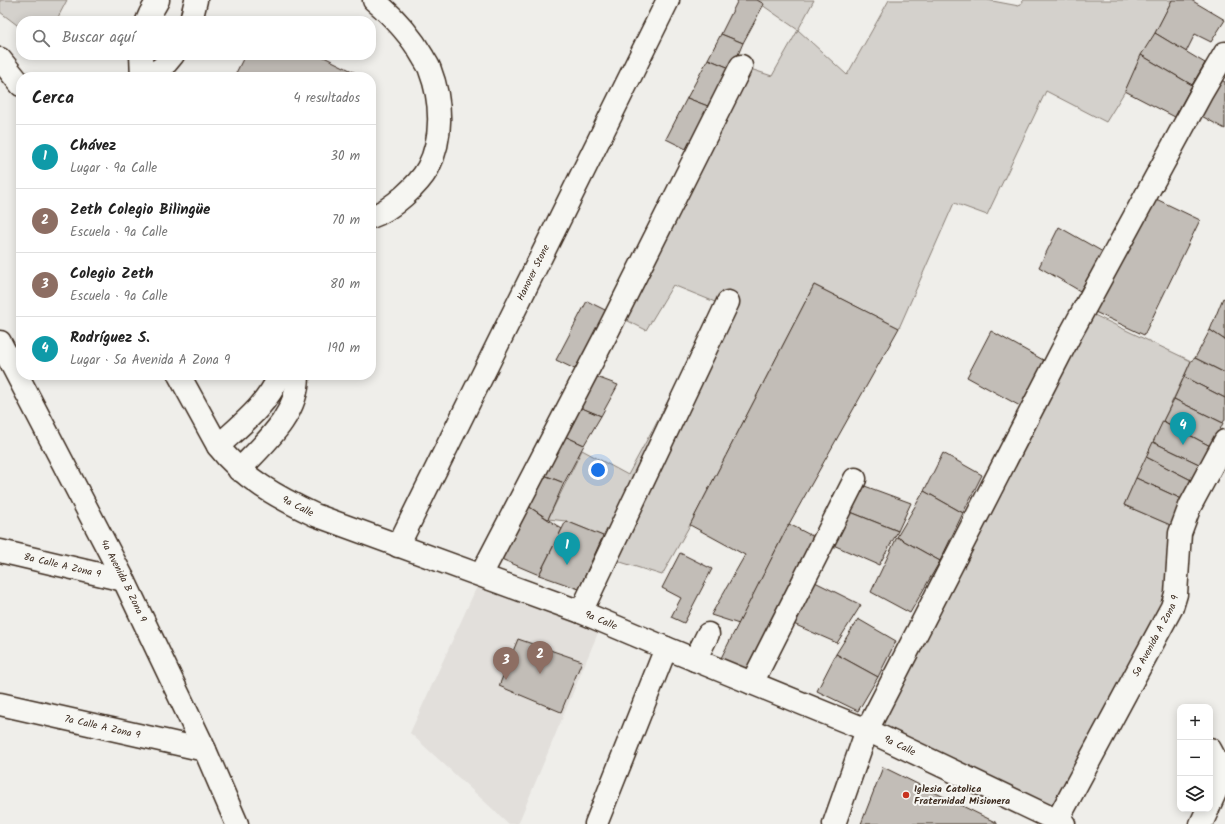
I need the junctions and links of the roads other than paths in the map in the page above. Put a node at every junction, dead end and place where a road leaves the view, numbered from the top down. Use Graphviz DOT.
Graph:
graph roads {
  1 [pos="158,0"];
  2 [pos="196,0"];
  3 [pos="374,0"];
  4 [pos="668,0"];
  5 [pos="149,16"];
  6 [pos="192,16"];
  7 [pos="1225,53"];
  8 [pos="0,59"];
  9 [pos="141,60"];
  10 [pos="169,60"];
  11 [pos="741,66"];
  12 [pos="142,72"];
  13 [pos="156,72"];
  14 [pos="16,79"];
  15 [pos="376,214"];
  16 [pos="728,302"];
  17 [pos="0,342"];
  18 [pos="16,373"];
  19 [pos="20,380"];
  20 [pos="182,380"];
  21 [pos="277,380"];
  22 [pos="298,380"];
  23 [pos="1033,389"];
  24 [pos="1225,441"];
  25 [pos="218,446"];
  26 [pos="239,470"];
  27 [pos="855,479"];
  28 [pos="398,546"];
  29 [pos="0,551"];
  30 [pos="481,576"];
  31 [pos="124,580"];
  32 [pos="581,612"];
  33 [pos="708,634"];
  34 [pos="666,648"];
  35 [pos="695,660"];
  36 [pos="752,684"];
  37 [pos="0,704"];
  38 [pos="864,729"];
  39 [pos="205,750"];
  40 [pos="1213,756"];
  41 [pos="1213,797"];
  42 [pos="1207,812"];
  43 [pos="1061,822"];
  44 [pos="237,824"];
  45 [pos="596,824"];
  46 [pos="834,824"];
  47 [pos="1201,824"];
  1 -- 5 [label="street"];
  2 -- 6 [label="street"];
  3 -- 15 [label="street"];
  4 -- 28 [label="street, Hanover Stone"];
  7 -- 38 [label="street"];
  8 -- 14 [label="street"];
  9 -- 12 [label="street"];
  10 -- 13 [label="street"];
  11 -- 30 [label="street"];
  16 -- 32 [label="street"];
  17 -- 18 [label="street, 4a Avenida B Zona 9"];
  19 -- 31 [label="street, 4a Avenida B Zona 9"];
  20 -- 25 [label="street, 9a Calle"];
  21 -- 25 [label="street"];
  22 -- 26 [label="street"];
  23 -- 38 [label="street"];
  24 -- 43 [label="street, 5a Avenida A Zona 9"];
  25 -- 26 [label="street, 9a Calle"];
  26 -- 28 [label="street, 9a Calle"];
  27 -- 36 [label="street"];
  28 -- 30 [label="street, 9a Calle"];
  29 -- 31 [label="street, 8a Calle A Zona 9"];
  30 -- 32 [label="street, 9a Calle"];
  31 -- 39 [label="street, 4a Avenida B Zona 9"];
  32 -- 34 [label="street, 9a Calle"];
  33 -- 35 [label="street"];
  34 -- 35 [label="street, 9a Calle"];
  34 -- 45 [label="street"];
  35 -- 36 [label="street, 9a Calle"];
  36 -- 38 [label="street, 9a Calle"];
  37 -- 39 [label="street, 7a Calle A Zona 9"];
  38 -- 43 [label="street, 9a Calle"];
  38 -- 46 [label="street"];
  39 -- 44 [label="street, 4a Avenida B Zona 9"];
  40 -- 41 [label="street"];
  42 -- 47 [label="street"];
}
